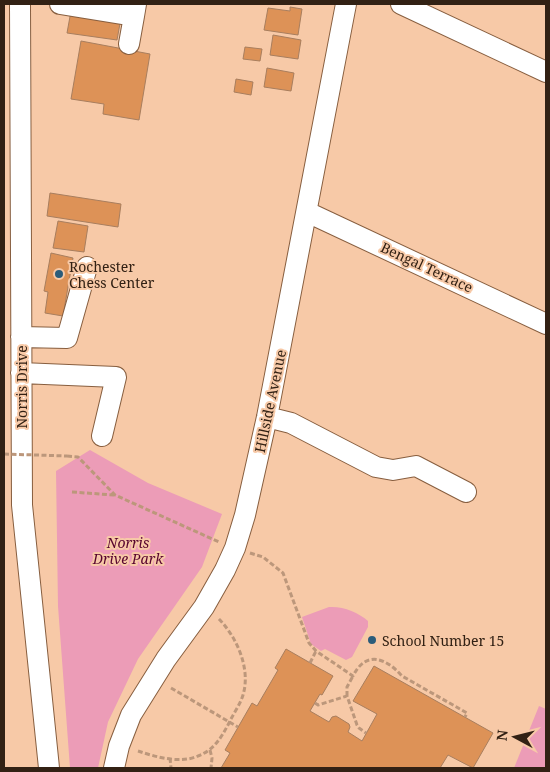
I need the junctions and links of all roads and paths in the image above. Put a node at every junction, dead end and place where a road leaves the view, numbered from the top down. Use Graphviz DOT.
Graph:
graph roads {
  1 [pos="20,4"];
  2 [pos="60,4"];
  3 [pos="346,4"];
  4 [pos="401,4"];
  5 [pos="135,10"];
  6 [pos="129,44"];
  7 [pos="546,72"];
  8 [pos="307,212"];
  9 [pos="87,267"];
  10 [pos="546,324"];
  11 [pos="21,337"];
  12 [pos="21,374"];
  13 [pos="267,417"];
  14 [pos="102,436"];
  15 [pos="4,454"];
  16 [pos="72,492"];
  17 [pos="466,492"];
  18 [pos="115,495"];
  19 [pos="218,542"];
  20 [pos="254,555"];
  21 [pos="217,618"];
  22 [pos="316,651"];
  23 [pos="310,663"];
  24 [pos="353,676"];
  25 [pos="171,688"];
  26 [pos="347,696"];
  27 [pos="315,702"];
  28 [pos="464,717"];
  29 [pos="229,722"];
  30 [pos="238,727"];
  31 [pos="366,733"];
  32 [pos="210,750"];
  33 [pos="138,751"];
  34 [pos="170,758"];
  35 [pos="49,768"];
  36 [pos="114,768"];
  37 [pos="171,768"];
  38 [pos="211,768"];
  1 -- 11 [label="street, Norris Drive"];
  2 -- 5 [label="street"];
  3 -- 8 [label="street, Hillside Avenue"];
  4 -- 7 [label="street"];
  5 -- 6 [label="street"];
  8 -- 10 [label="street, Bengal Terrace"];
  8 -- 13 [label="street, Hillside Avenue"];
  9 -- 11 [label="street"];
  11 -- 12 [label="street, Norris Drive"];
  12 -- 14 [label="street"];
  12 -- 35 [label="street, Norris Drive"];
  13 -- 17 [label="street"];
  13 -- 36 [label="street, Hillside Avenue"];
  15 -- 18 [label="path, bridge"];
  16 -- 18 [label="path"];
  18 -- 19 [label="path"];
  20 -- 22 [label="path"];
  21 -- 29 [label="path"];
  22 -- 23 [label="path"];
  22 -- 24 [label="path"];
  24 -- 26 [label="path"];
  24 -- 28 [label="path"];
  25 -- 29 [label="path"];
  26 -- 27 [label="path"];
  26 -- 31 [label="path"];
  29 -- 30 [label="path"];
  29 -- 32 [label="path"];
  32 -- 34 [label="path"];
  32 -- 38 [label="path"];
  33 -- 34 [label="path"];
  34 -- 37 [label="path"];
}
